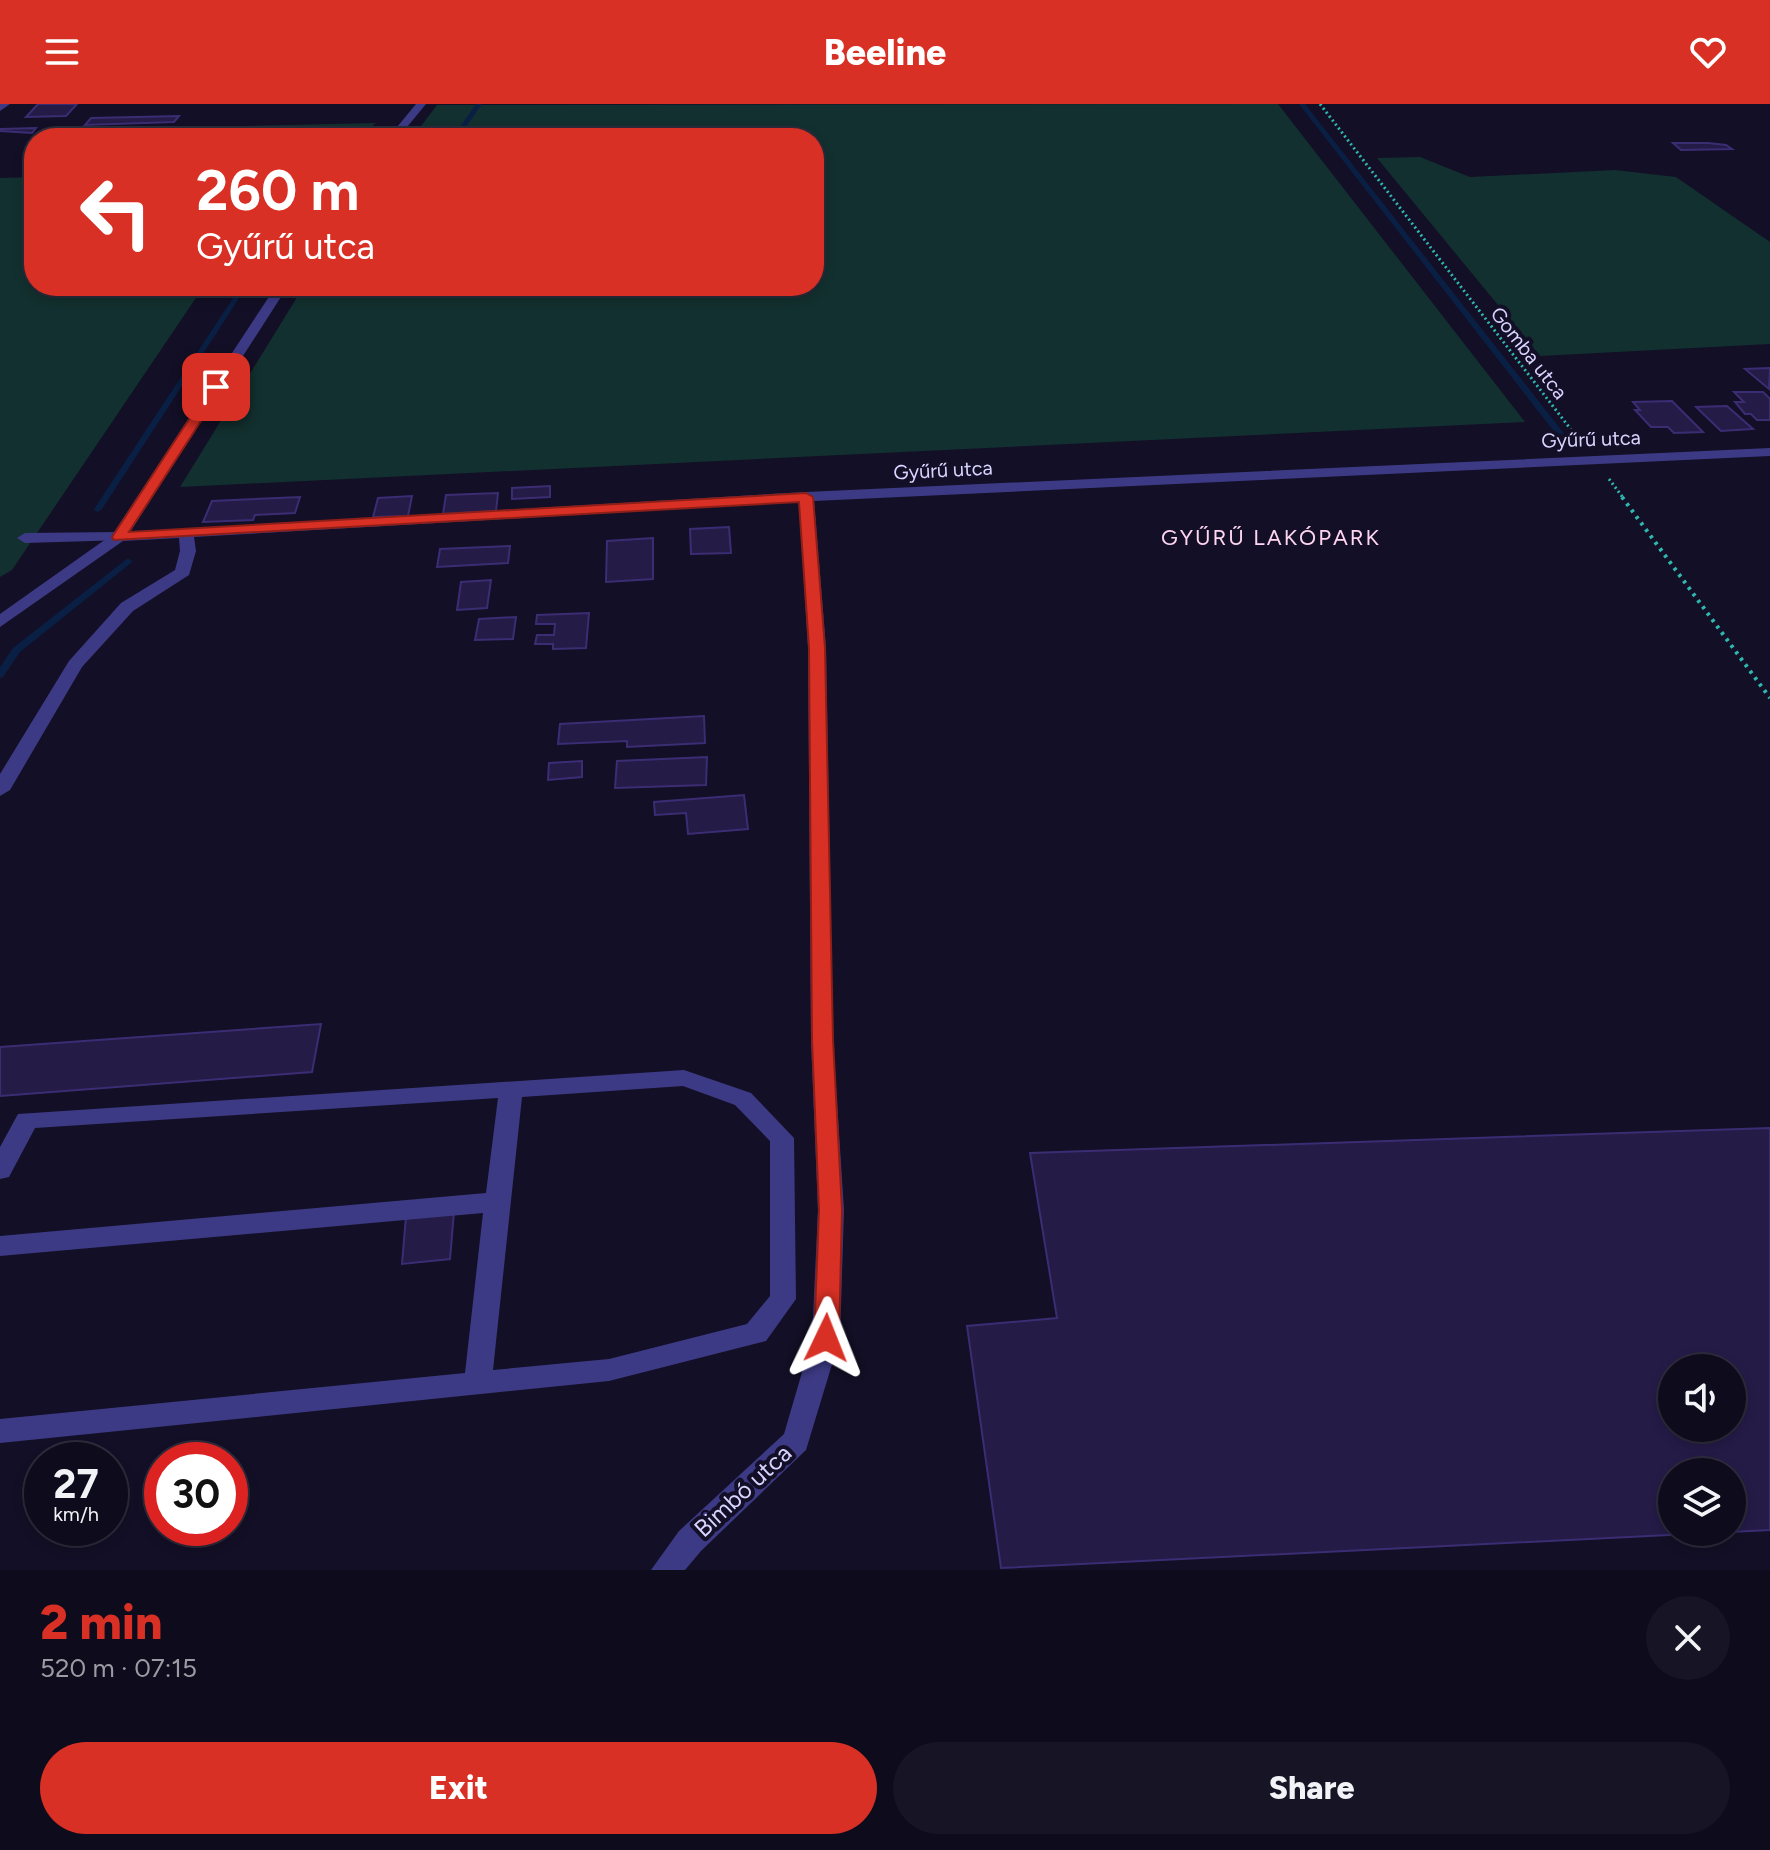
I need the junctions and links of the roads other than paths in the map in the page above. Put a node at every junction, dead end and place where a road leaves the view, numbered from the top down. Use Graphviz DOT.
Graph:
graph roads {
  1 [pos="5,104"];
  2 [pos="421,104"];
  3 [pos="0,108"];
  4 [pos="401,128"];
  5 [pos="276,296"];
  6 [pos="1770,452"];
  7 [pos="806,497"];
  8 [pos="186,534"];
  9 [pos="119,537"];
  10 [pos="25,538"];
  11 [pos="0,622"];
  12 [pos="0,790"];
  13 [pos="511,1089"];
  14 [pos="0,1170"];
  15 [pos="497,1202"];
  16 [pos="0,1246"];
  17 [pos="478,1383"];
  18 [pos="0,1431"];
  19 [pos="666,1570"];
  1 -- 3 [label="street"];
  2 -- 4 [label="street"];
  5 -- 9 [label="street"];
  6 -- 7 [label="street, Gyűrű utca"];
  7 -- 8 [label="street, Gyűrű utca"];
  7 -- 19 [label="street, Bimbó utca"];
  8 -- 9 [label="street, Gyűrű utca"];
  8 -- 12 [label="street"];
  9 -- 10 [label="street, Gyűrű utca"];
  9 -- 11 [label="street"];
  13 -- 14 [label="street"];
  13 -- 15 [label="street"];
  13 -- 17 [label="street"];
  15 -- 16 [label="street"];
  15 -- 17 [label="street"];
  17 -- 18 [label="street"];
}
